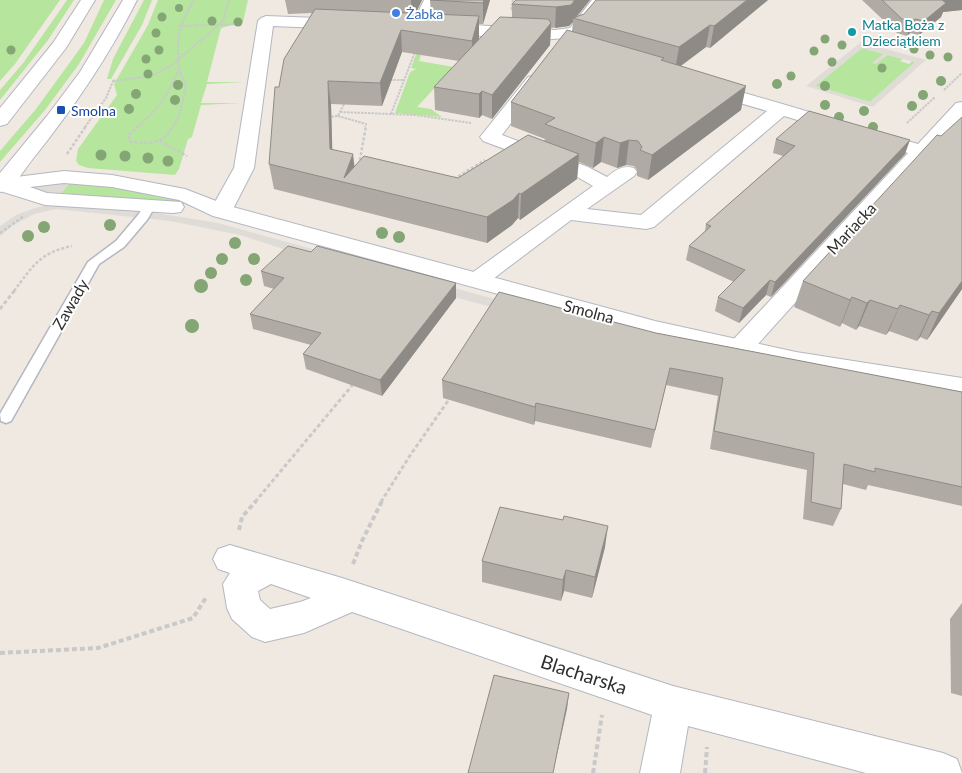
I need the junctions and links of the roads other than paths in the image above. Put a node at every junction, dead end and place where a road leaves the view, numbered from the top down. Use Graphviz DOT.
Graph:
graph roads {
  1 [pos="88,0"];
  2 [pos="130,0"];
  3 [pos="431,0"];
  4 [pos="600,0"];
  5 [pos="361,25"];
  6 [pos="400,26"];
  7 [pos="419,27"];
  8 [pos="596,37"];
  9 [pos="564,42"];
  10 [pos="694,84"];
  11 [pos="962,107"];
  12 [pos="780,110"];
  13 [pos="0,120"];
  14 [pos="922,151"];
  15 [pos="627,172"];
  16 [pos="0,185"];
  17 [pos="607,186"];
  18 [pos="150,206"];
  19 [pos="222,211"];
  20 [pos="567,213"];
  21 [pos="478,280"];
  22 [pos="740,348"];
  23 [pos="962,388"];
  24 [pos="6,417"];
  25 [pos="230,560"];
  26 [pos="268,569"];
  27 [pos="347,595"];
  28 [pos="673,704"];
  29 [pos="660,773"];
  30 [pos="943,773"];
  1 -- 13 [label="street"];
  2 -- 16 [label="street"];
  3 -- 7 [label="street"];
  4 -- 9 [label="street"];
  5 -- 19 [label="street"];
  6 -- 7 [label="street"];
  7 -- 9 [label="street"];
  8 -- 9 [label="street"];
  9 -- 17 [label="street"];
  10 -- 12 [label="street"];
  11 -- 14 [label="street, Mariacka"];
  12 -- 14 [label="street"];
  12 -- 20 [label="street"];
  14 -- 22 [label="street, Mariacka"];
  15 -- 17 [label="street"];
  16 -- 18 [label="street, Smolna"];
  16 -- 19 [label="street, Smolna"];
  17 -- 20 [label="street"];
  18 -- 19 [label="street, Smolna"];
  18 -- 24 [label="lane, Zawady"];
  19 -- 21 [label="street, Smolna"];
  20 -- 21 [label="street"];
  21 -- 22 [label="street, Smolna"];
  22 -- 23 [label="street, Smolna"];
  25 -- 26 [label="street, Blacharska"];
  26 -- 27 [label="street, Blacharska"];
  26 -- 27 [label="street"];
  27 -- 28 [label="street, Blacharska"];
  28 -- 29 [label="street"];
  28 -- 30 [label="street, Blacharska"];
}
